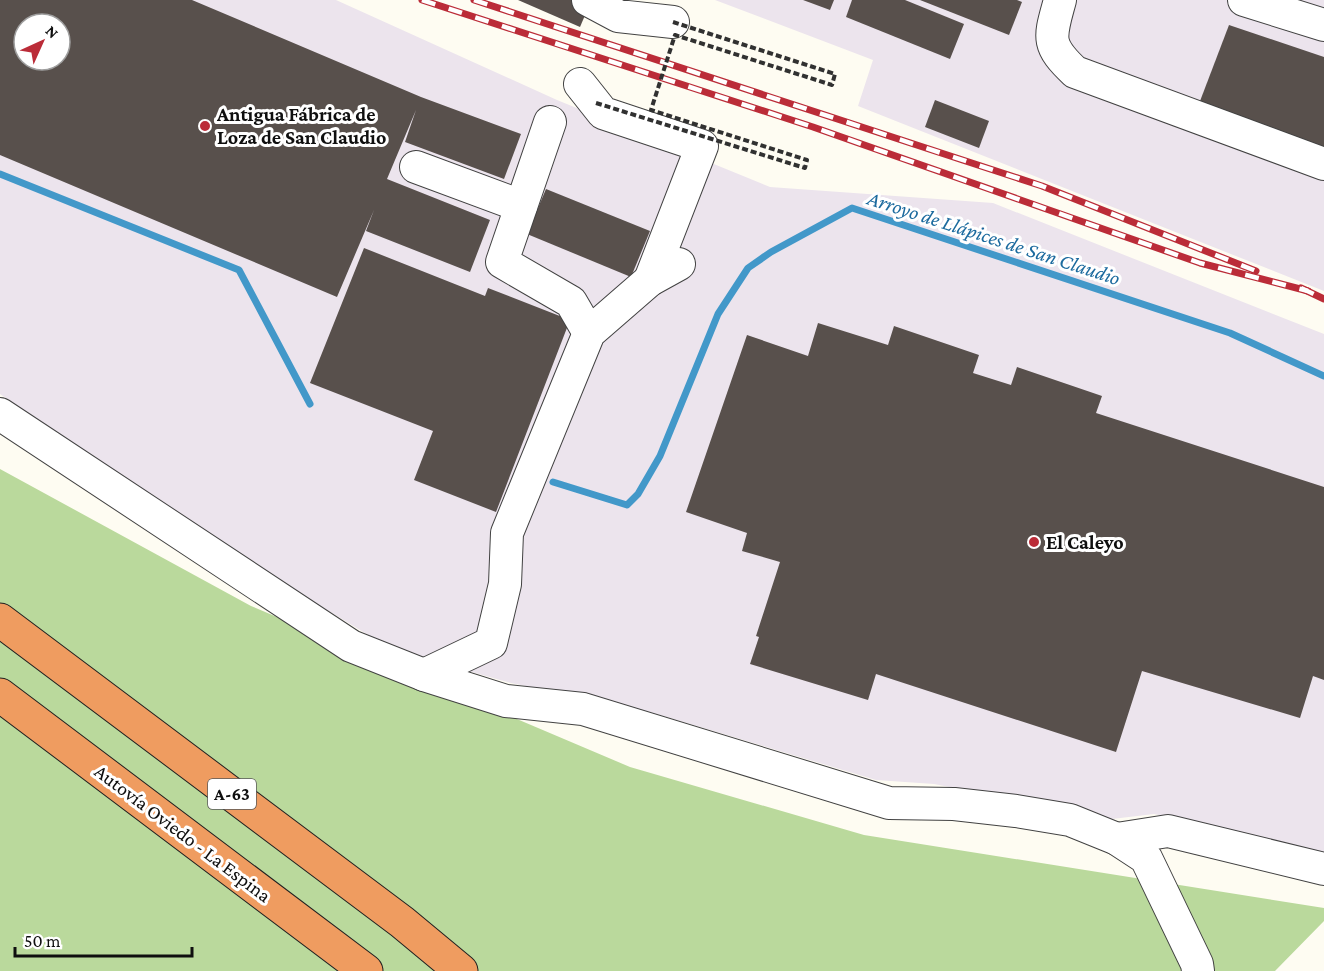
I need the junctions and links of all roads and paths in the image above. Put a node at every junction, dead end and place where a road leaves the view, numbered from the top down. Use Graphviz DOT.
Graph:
graph roads {
  1 [pos="588,0"];
  2 [pos="1060,0"];
  3 [pos="1245,0"];
  4 [pos="673,22"];
  5 [pos="1324,25"];
  6 [pos="588,93"];
  7 [pos="550,122"];
  8 [pos="1324,164"];
  9 [pos="416,167"];
  10 [pos="521,206"];
  11 [pos="679,264"];
  12 [pos="650,280"];
  13 [pos="590,333"];
  14 [pos="0,414"];
  15 [pos="0,620"];
  16 [pos="424,675"];
  17 [pos="0,695"];
  18 [pos="1118,839"];
  19 [pos="1324,869"];
  20 [pos="366,971"];
  21 [pos="461,971"];
  22 [pos="1198,971"];
  1 -- 4 [label="street"];
  2 -- 8 [label="street"];
  3 -- 5 [label="street"];
  4 -- 6 [label="path, bridge"];
  6 -- 12 [label="street"];
  7 -- 10 [label="street"];
  9 -- 10 [label="street"];
  10 -- 13 [label="street"];
  11 -- 12 [label="street"];
  12 -- 13 [label="street"];
  13 -- 16 [label="street"];
  14 -- 16 [label="street"];
  15 -- 21 [label="highway, A-63"];
  16 -- 18 [label="street"];
  17 -- 20 [label="highway, Autovía Oviedo - La Espina"];
  18 -- 19 [label="street"];
  18 -- 22 [label="street"];
}
